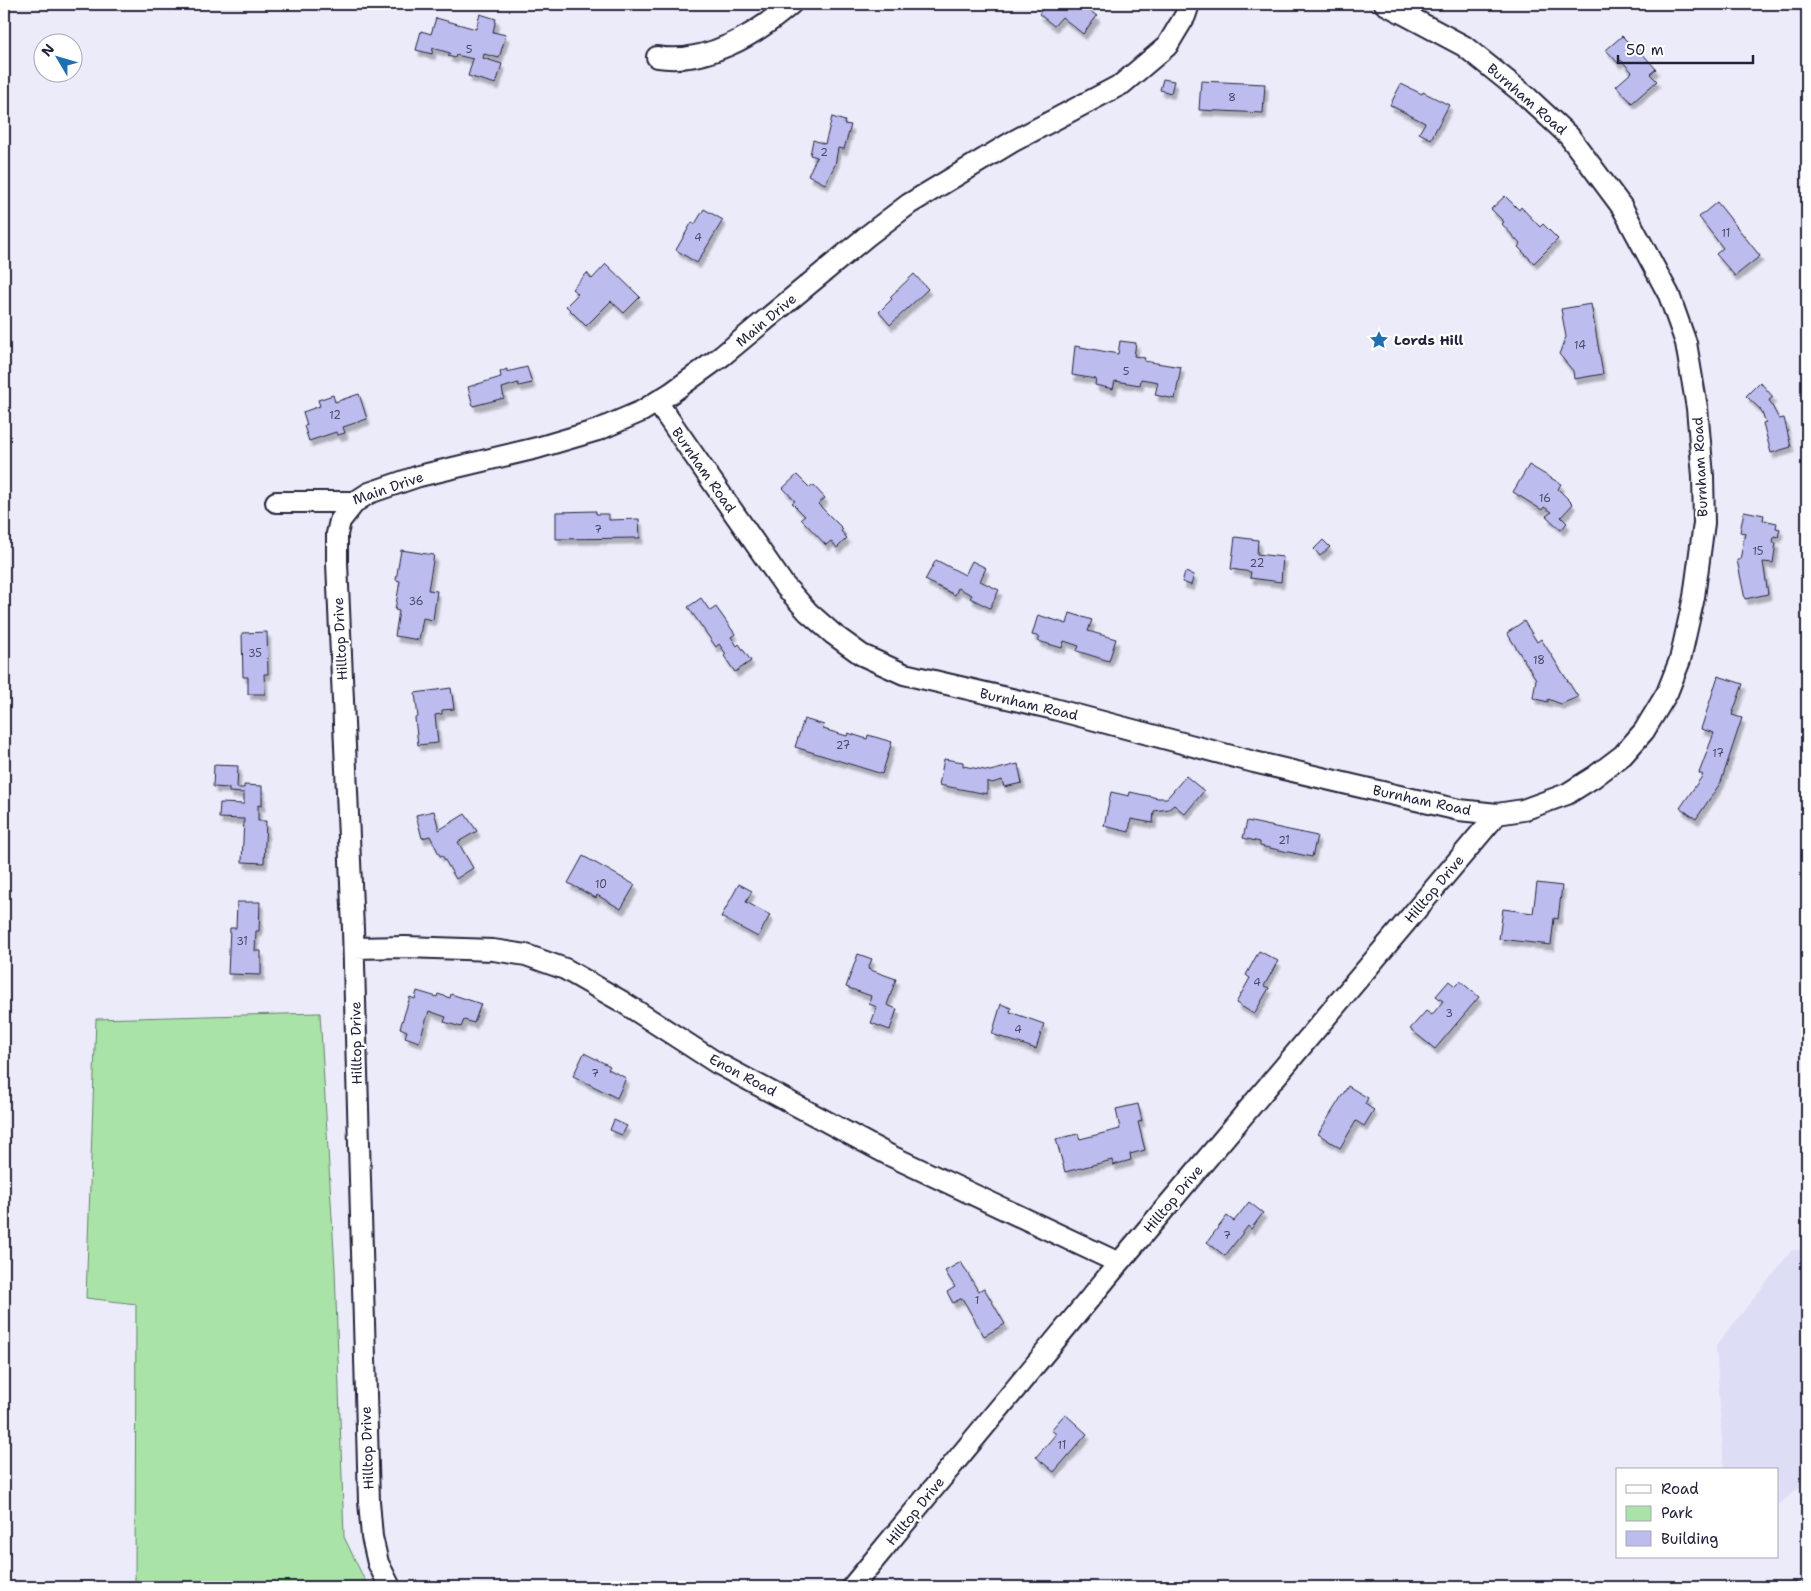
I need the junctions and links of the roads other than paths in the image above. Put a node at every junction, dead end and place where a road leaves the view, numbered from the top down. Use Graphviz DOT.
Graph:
graph roads {
  1 [pos="791,4"];
  2 [pos="1189,4"];
  3 [pos="1385,4"];
  4 [pos="657,57"];
  5 [pos="657,402"];
  6 [pos="276,502"];
  7 [pos="355,502"];
  8 [pos="1497,814"];
  9 [pos="354,948"];
  10 [pos="1119,1263"];
  11 [pos="390,1587"];
  12 [pos="852,1587"];
  1 -- 4 [label="street"];
  2 -- 5 [label="street, Main Drive"];
  3 -- 8 [label="street, Burnham Road"];
  5 -- 7 [label="street, Main Drive"];
  5 -- 8 [label="street, Burnham Road"];
  6 -- 7 [label="street, Main Drive"];
  7 -- 9 [label="street, Hilltop Drive"];
  8 -- 10 [label="street, Hilltop Drive"];
  9 -- 10 [label="street, Enon Road"];
  9 -- 11 [label="street, Hilltop Drive"];
  10 -- 12 [label="street, Hilltop Drive"];
}
